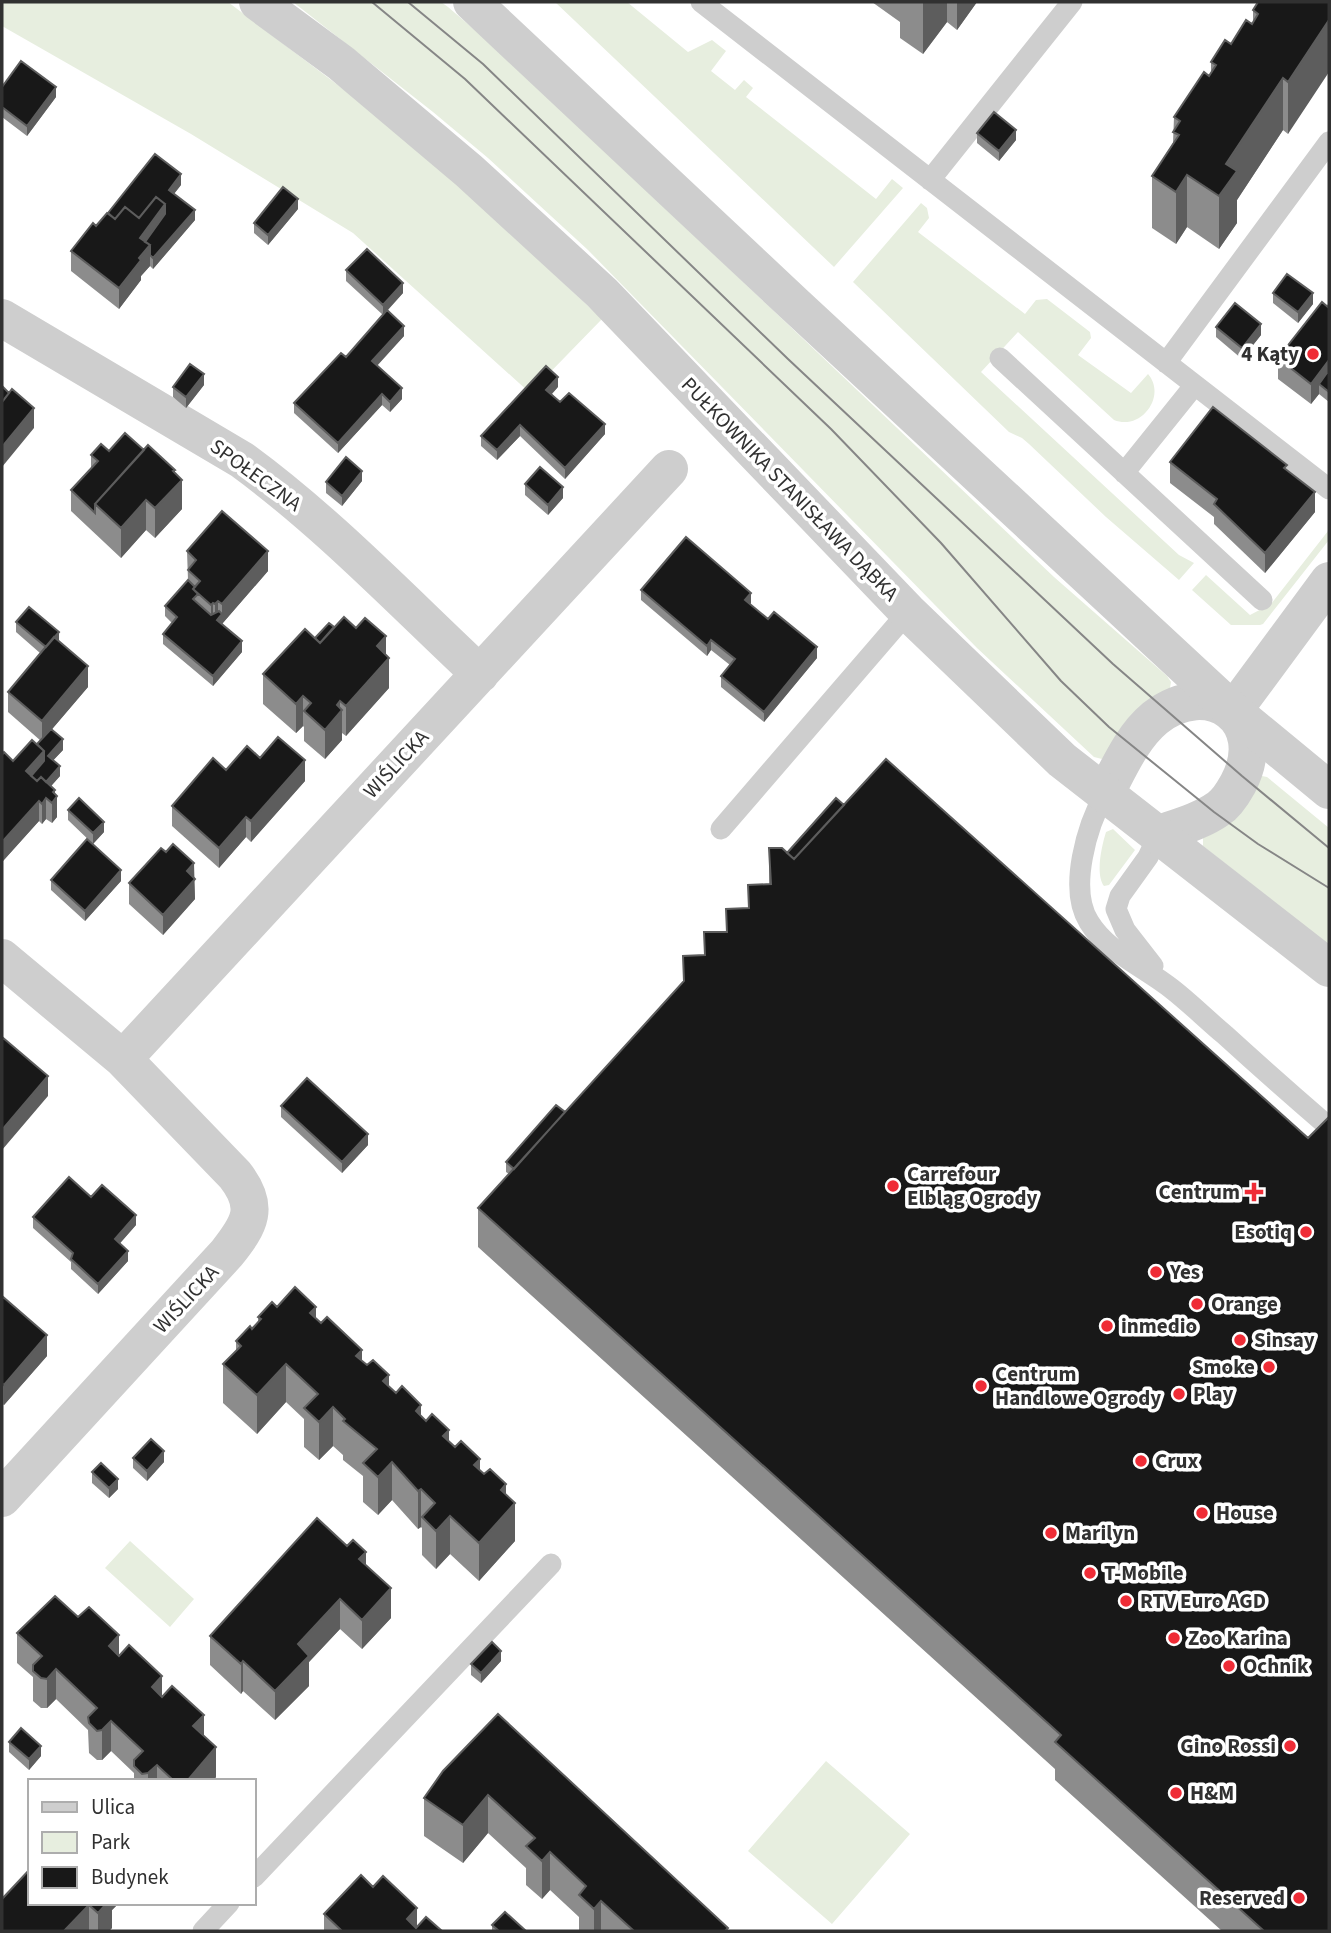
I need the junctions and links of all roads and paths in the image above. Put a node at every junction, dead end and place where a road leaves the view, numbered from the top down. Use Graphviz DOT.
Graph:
graph roads {
  1 [pos="258,2"];
  2 [pos="472,2"];
  3 [pos="701,2"];
  4 [pos="1072,2"];
  5 [pos="1329,142"];
  6 [pos="929,180"];
  7 [pos="2,318"];
  8 [pos="1000,358"];
  9 [pos="1166,363"];
  10 [pos="1195,386"];
  11 [pos="669,469"];
  12 [pos="1124,473"];
  13 [pos="1329,489"];
  14 [pos="1329,581"];
  15 [pos="1262,600"];
  16 [pos="908,612"];
  17 [pos="480,674"];
  18 [pos="1233,711"];
  19 [pos="1329,790"];
  20 [pos="1105,794"];
  21 [pos="720,830"];
  22 [pos="1159,834"];
  23 [pos="2,958"];
  24 [pos="1329,968"];
  25 [pos="1173,989"];
  26 [pos="122,1059"];
  27 [pos="1329,1128"];
  28 [pos="2,1498"];
  29 [pos="551,1564"];
  30 [pos="256,1875"];
  31 [pos="227,1905"];
  32 [pos="203,1931"];
  1 -- 16 [label="street, PUŁKOWNIKA STANISŁAWA DĄBKA"];
  2 -- 18 [label="street"];
  3 -- 6 [label="lane"];
  4 -- 6 [label="lane"];
  5 -- 9 [label="lane"];
  6 -- 9 [label="lane"];
  7 -- 17 [label="street, SPOŁECZNA"];
  8 -- 12 [label="lane"];
  9 -- 10 [label="lane"];
  10 -- 12 [label="lane"];
  10 -- 13 [label="lane"];
  11 -- 17 [label="street, WIŚLICKA"];
  12 -- 15 [label="lane"];
  14 -- 18 [label="street"];
  16 -- 20 [label="street, PUŁKOWNIKA STANISŁAWA DĄBKA"];
  16 -- 21 [label="lane"];
  17 -- 26 [label="street, WIŚLICKA"];
  18 -- 19 [label="street"];
  18 -- 20 [label="street"];
  18 -- 22 [label="street"];
  20 -- 22 [label="street, PUŁKOWNIKA STANISŁAWA DĄBKA"];
  20 -- 25 [label="lane"];
  22 -- 24 [label="street, PUŁKOWNIKA STANISŁAWA DĄBKA"];
  22 -- 25 [label="lane"];
  23 -- 26 [label="street, WIŚLICKA"];
  25 -- 27 [label="lane"];
  26 -- 28 [label="street, WIŚLICKA"];
  29 -- 30 [label="lane"];
  31 -- 32 [label="lane"];
}
